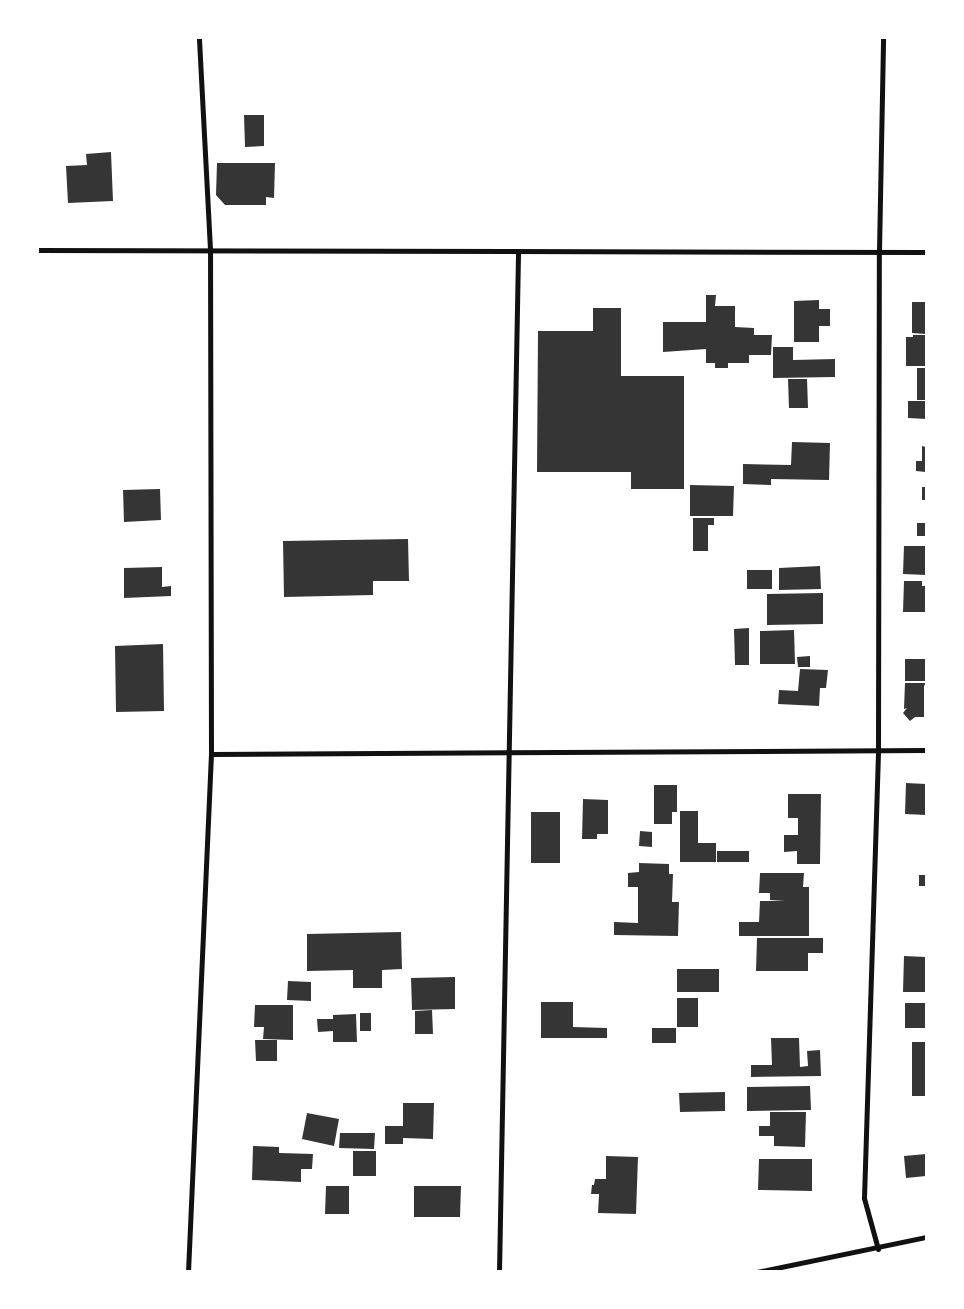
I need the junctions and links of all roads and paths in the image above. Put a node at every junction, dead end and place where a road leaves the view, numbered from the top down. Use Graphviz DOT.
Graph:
graph roads {
  1 [pos="199,38"];
  2 [pos="883,38"];
  3 [pos="210,249"];
  4 [pos="38,250"];
  5 [pos="518,250"];
  6 [pos="879,251"];
  7 [pos="926,252"];
  8 [pos="878,749"];
  9 [pos="510,750"];
  10 [pos="926,750"];
  11 [pos="211,754"];
  12 [pos="926,1237"];
  13 [pos="878,1248"];
  14 [pos="188,1272"];
  15 [pos="499,1272"];
  16 [pos="757,1272"];
  1 -- 3 [label="street"];
  2 -- 6 [label="street"];
  3 -- 4 [label="street"];
  3 -- 5 [label="street"];
  3 -- 11 [label="street"];
  5 -- 6 [label="street"];
  5 -- 9 [label="street"];
  6 -- 7 [label="street"];
  6 -- 8 [label="street"];
  8 -- 9 [label="street"];
  8 -- 10 [label="street"];
  8 -- 13 [label="street"];
  9 -- 11 [label="street"];
  9 -- 15 [label="street"];
  11 -- 14 [label="street"];
  12 -- 13 [label="street"];
  13 -- 16 [label="street"];
}
